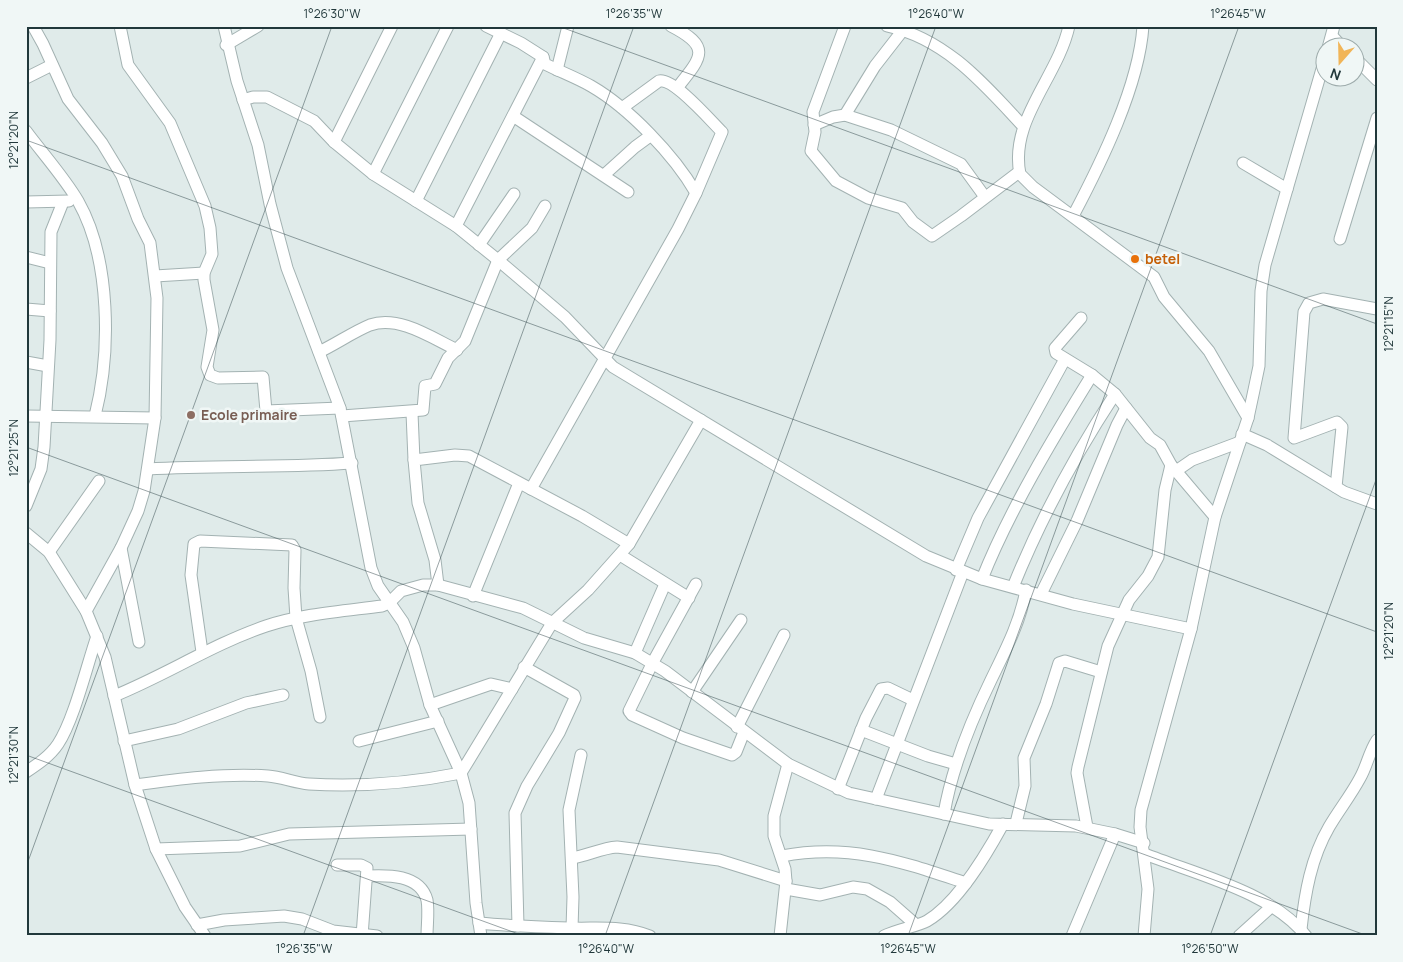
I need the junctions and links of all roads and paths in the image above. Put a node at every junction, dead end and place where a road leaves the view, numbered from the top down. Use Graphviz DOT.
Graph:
graph roads {
  1 [pos="33,26"];
  2 [pos="120,26"];
  3 [pos="224,26"];
  4 [pos="258,26"];
  5 [pos="392,26"];
  6 [pos="448,26"];
  7 [pos="486,26"];
  8 [pos="568,26"];
  9 [pos="671,26"];
  10 [pos="845,26"];
  11 [pos="887,26"];
  12 [pos="1069,26"];
  13 [pos="1143,26"];
  14 [pos="903,30"];
  15 [pos="917,30"];
  16 [pos="501,33"];
  17 [pos="226,45"];
  18 [pos="543,57"];
  19 [pos="52,65"];
  20 [pos="557,70"];
  21 [pos="26,78"];
  22 [pos="677,88"];
  23 [pos="1316,88"];
  24 [pos="243,100"];
  25 [pos="622,108"];
  26 [pos="846,115"];
  27 [pos="513,116"];
  28 [pos="1377,118"];
  29 [pos="814,125"];
  30 [pos="1023,126"];
  31 [pos="26,131"];
  32 [pos="650,136"];
  33 [pos="334,142"];
  34 [pos="1242,163"];
  35 [pos="1019,172"];
  36 [pos="373,174"];
  37 [pos="604,175"];
  38 [pos="1287,189"];
  39 [pos="628,192"];
  40 [pos="696,193"];
  41 [pos="514,194"];
  42 [pos="985,197"];
  43 [pos="78,200"];
  44 [pos="416,201"];
  45 [pos="26,202"];
  46 [pos="62,202"];
  47 [pos="545,206"];
  48 [pos="1073,216"];
  49 [pos="456,226"];
  50 [pos="1340,239"];
  51 [pos="479,245"];
  52 [pos="26,257"];
  53 [pos="498,260"];
  54 [pos="50,263"];
  55 [pos="204,273"];
  56 [pos="155,276"];
  57 [pos="26,308"];
  58 [pos="1377,309"];
  59 [pos="50,311"];
  60 [pos="1081,318"];
  61 [pos="457,350"];
  62 [pos="319,352"];
  63 [pos="1065,359"];
  64 [pos="604,360"];
  65 [pos="26,362"];
  66 [pos="48,366"];
  67 [pos="1092,375"];
  68 [pos="1115,394"];
  69 [pos="1126,408"];
  70 [pos="341,412"];
  71 [pos="412,412"];
  72 [pos="26,416"];
  73 [pos="95,416"];
  74 [pos="46,417"];
  75 [pos="155,418"];
  76 [pos="1248,418"];
  77 [pos="701,420"];
  78 [pos="1241,438"];
  79 [pos="1294,438"];
  80 [pos="1284,455"];
  81 [pos="414,460"];
  82 [pos="352,463"];
  83 [pos="1174,468"];
  84 [pos="148,469"];
  85 [pos="99,481"];
  86 [pos="518,483"];
  87 [pos="1336,487"];
  88 [pos="531,489"];
  89 [pos="1377,504"];
  90 [pos="26,506"];
  91 [pos="1215,517"];
  92 [pos="26,534"];
  93 [pos="630,544"];
  94 [pos="121,548"];
  95 [pos="49,552"];
  96 [pos="620,556"];
  97 [pos="960,571"];
  98 [pos="982,579"];
  99 [pos="665,584"];
  100 [pos="696,584"];
  101 [pos="438,585"];
  102 [pos="1013,587"];
  103 [pos="1026,590"];
  104 [pos="1041,594"];
  105 [pos="473,596"];
  106 [pos="689,598"];
  107 [pos="389,603"];
  108 [pos="86,611"];
  109 [pos="1122,613"];
  110 [pos="296,618"];
  111 [pos="741,620"];
  112 [pos="552,623"];
  113 [pos="1191,629"];
  114 [pos="784,635"];
  115 [pos="97,636"];
  116 [pos="139,642"];
  117 [pos="202,652"];
  118 [pos="634,653"];
  119 [pos="652,662"];
  120 [pos="524,667"];
  121 [pos="1101,672"];
  122 [pos="512,689"];
  123 [pos="692,692"];
  124 [pos="283,695"];
  125 [pos="114,696"];
  126 [pos="913,700"];
  127 [pos="430,705"];
  128 [pos="320,717"];
  129 [pos="438,721"];
  130 [pos="740,730"];
  131 [pos="861,730"];
  132 [pos="1377,740"];
  133 [pos="124,741"];
  134 [pos="359,741"];
  135 [pos="896,743"];
  136 [pos="581,754"];
  137 [pos="788,764"];
  138 [pos="956,764"];
  139 [pos="26,772"];
  140 [pos="461,773"];
  141 [pos="135,784"];
  142 [pos="838,789"];
  143 [pos="876,799"];
  144 [pos="944,814"];
  145 [pos="1016,823"];
  146 [pos="1003,824"];
  147 [pos="1087,827"];
  148 [pos="472,829"];
  149 [pos="1115,834"];
  150 [pos="156,849"];
  151 [pos="1144,849"];
  152 [pos="782,856"];
  153 [pos="572,858"];
  154 [pos="337,865"];
  155 [pos="367,876"];
  156 [pos="966,883"];
  157 [pos="786,885"];
  158 [pos="1271,906"];
  159 [pos="479,923"];
  160 [pos="915,924"];
  161 [pos="197,926"];
  162 [pos="518,926"];
  163 [pos="572,928"];
  164 [pos="316,931"];
  165 [pos="1303,932"];
  166 [pos="362,935"];
  167 [pos="205,936"];
  168 [pos="377,936"];
  169 [pos="427,936"];
  170 [pos="481,936"];
  171 [pos="650,936"];
  172 [pos="780,936"];
  173 [pos="884,936"];
  174 [pos="1072,936"];
  175 [pos="1144,936"];
  176 [pos="1239,936"];
  1 -- 19 [label="street"];
  2 -- 55 [label="street"];
  3 -- 17 [label="street"];
  4 -- 17 [label="street"];
  5 -- 33 [label="street"];
  6 -- 36 [label="street"];
  7 -- 16 [label="street"];
  8 -- 20 [label="street"];
  9 -- 22 [label="street"];
  10 -- 29 [label="street"];
  11 -- 14 [label="street"];
  12 -- 30 [label="street"];
  13 -- 48 [label="street"];
  14 -- 15 [label="street"];
  14 -- 26 [label="street"];
  15 -- 30 [label="street"];
  16 -- 18 [label="street"];
  16 -- 44 [label="street"];
  17 -- 24 [label="street"];
  18 -- 20 [label="street"];
  18 -- 27 [label="street"];
  19 -- 21 [label="street"];
  19 -- 56 [label="street"];
  20 -- 25 [label="street"];
  22 -- 25 [label="street"];
  22 -- 40 [label="street"];
  23 -- 38 [label="street"];
  24 -- 33 [label="street"];
  24 -- 62 [label="street"];
  25 -- 32 [label="street"];
  26 -- 29 [label="street"];
  26 -- 42 [label="street"];
  27 -- 37 [label="street"];
  27 -- 49 [label="street"];
  28 -- 50 [label="street"];
  29 -- 42 [label="street"];
  30 -- 35 [label="street"];
  31 -- 43 [label="street"];
  32 -- 37 [label="street"];
  32 -- 40 [label="street"];
  33 -- 36 [label="street"];
  34 -- 38 [label="street"];
  35 -- 42 [label="street"];
  35 -- 48 [label="street"];
  36 -- 44 [label="street"];
  37 -- 39 [label="street"];
  38 -- 76 [label="street"];
  40 -- 64 [label="street"];
  41 -- 51 [label="street"];
  43 -- 46 [label="street"];
  43 -- 73 [label="street"];
  44 -- 49 [label="street"];
  45 -- 46 [label="street"];
  46 -- 54 [label="street"];
  47 -- 53 [label="street"];
  48 -- 76 [label="street"];
  49 -- 51 [label="street"];
  51 -- 53 [label="street"];
  52 -- 54 [label="street"];
  53 -- 61 [label="street"];
  53 -- 64 [label="street"];
  54 -- 59 [label="street"];
  55 -- 56 [label="street"];
  55 -- 70 [label="street"];
  56 -- 75 [label="street"];
  57 -- 59 [label="street"];
  58 -- 79 [label="street"];
  59 -- 66 [label="street"];
  60 -- 63 [label="street"];
  61 -- 62 [label="street"];
  61 -- 71 [label="street"];
  62 -- 70 [label="street"];
  63 -- 67 [label="street"];
  63 -- 97 [label="street"];
  64 -- 77 [label="street"];
  64 -- 88 [label="street"];
  65 -- 66 [label="street"];
  66 -- 74 [label="street"];
  67 -- 68 [label="street"];
  67 -- 98 [label="street"];
  68 -- 69 [label="street"];
  68 -- 102 [label="street"];
  69 -- 83 [label="street"];
  69 -- 104 [label="street"];
  70 -- 71 [label="street"];
  70 -- 82 [label="street"];
  71 -- 81 [label="street"];
  72 -- 74 [label="street"];
  73 -- 74 [label="street"];
  73 -- 75 [label="street"];
  74 -- 90 [label="street"];
  75 -- 84 [label="street"];
  76 -- 78 [label="street"];
  77 -- 93 [label="street"];
  77 -- 97 [label="street"];
  78 -- 80 [label="street"];
  78 -- 83 [label="street"];
  78 -- 91 [label="street"];
  79 -- 80 [label="street"];
  79 -- 87 [label="street"];
  80 -- 87 [label="street"];
  81 -- 86 [label="street"];
  81 -- 101 [label="street"];
  82 -- 84 [label="street"];
  82 -- 107 [label="street"];
  83 -- 91 [label="street"];
  83 -- 109 [label="street"];
  84 -- 94 [label="street"];
  85 -- 95 [label="street"];
  86 -- 88 [label="street"];
  86 -- 105 [label="street"];
  87 -- 89 [label="street"];
  88 -- 93 [label="street"];
  91 -- 113 [label="street"];
  92 -- 95 [label="street"];
  93 -- 96 [label="street"];
  94 -- 108 [label="street"];
  94 -- 116 [label="street"];
  95 -- 108 [label="street"];
  96 -- 99 [label="street"];
  96 -- 112 [label="street"];
  97 -- 98 [label="street"];
  97 -- 126 [label="street"];
  98 -- 102 [label="street"];
  99 -- 106 [label="street"];
  99 -- 118 [label="street"];
  100 -- 106 [label="street"];
  101 -- 105 [label="street"];
  101 -- 107 [label="street"];
  102 -- 103 [label="street"];
  103 -- 104 [label="street"];
  103 -- 138 [label="street"];
  104 -- 109 [label="street"];
  105 -- 112 [label="street"];
  106 -- 119 [label="street"];
  107 -- 110 [label="street"];
  107 -- 127 [label="street"];
  108 -- 115 [label="street"];
  109 -- 113 [label="street"];
  109 -- 121 [label="street"];
  110 -- 117 [label="street"];
  110 -- 117 [label="street"];
  110 -- 128 [label="street"];
  111 -- 123 [label="street"];
  112 -- 118 [label="street"];
  112 -- 120 [label="street"];
  113 -- 151 [label="street"];
  114 -- 130 [label="street"];
  115 -- 125 [label="street"];
  115 -- 139 [label="street"];
  117 -- 125 [label="street"];
  118 -- 119 [label="street"];
  119 -- 123 [label="street"];
  119 -- 130 [label="street"];
  120 -- 122 [label="street"];
  120 -- 162 [label="street"];
  121 -- 145 [label="street"];
  121 -- 147 [label="street"];
  122 -- 127 [label="street"];
  122 -- 140 [label="street"];
  123 -- 130 [label="street"];
  124 -- 133 [label="street"];
  125 -- 133 [label="street"];
  126 -- 131 [label="street"];
  126 -- 135 [label="street"];
  127 -- 129 [label="street"];
  129 -- 134 [label="street"];
  129 -- 140 [label="street"];
  130 -- 137 [label="street"];
  131 -- 135 [label="street"];
  131 -- 142 [label="street"];
  132 -- 165 [label="street"];
  133 -- 141 [label="street"];
  135 -- 138 [label="street"];
  135 -- 143 [label="street"];
  136 -- 153 [label="street"];
  137 -- 142 [label="street"];
  137 -- 152 [label="street"];
  138 -- 144 [label="street"];
  140 -- 141 [label="street"];
  140 -- 148 [label="street"];
  141 -- 150 [label="street"];
  142 -- 143 [label="street"];
  143 -- 144 [label="street"];
  144 -- 146 [label="street"];
  145 -- 146 [label="street"];
  145 -- 147 [label="street"];
  146 -- 156 [label="street"];
  147 -- 149 [label="street"];
  148 -- 150 [label="street"];
  148 -- 159 [label="street"];
  149 -- 151 [label="street"];
  149 -- 174 [label="street"];
  150 -- 161 [label="street"];
  151 -- 158 [label="street"];
  151 -- 175 [label="street"];
  152 -- 156 [label="street"];
  152 -- 157 [label="street"];
  153 -- 157 [label="street"];
  153 -- 163 [label="street"];
  154 -- 155 [label="street"];
  155 -- 166 [label="street"];
  155 -- 169 [label="street"];
  156 -- 160 [label="street"];
  157 -- 160 [label="street"];
  157 -- 172 [label="street"];
  158 -- 165 [label="street"];
  158 -- 176 [label="street"];
  159 -- 162 [label="street"];
  159 -- 170 [label="street"];
  160 -- 173 [label="street"];
  161 -- 164 [label="street"];
  161 -- 167 [label="street"];
  162 -- 163 [label="street"];
  163 -- 171 [label="street"];
  164 -- 166 [label="street"];
  166 -- 168 [label="street"];
}
